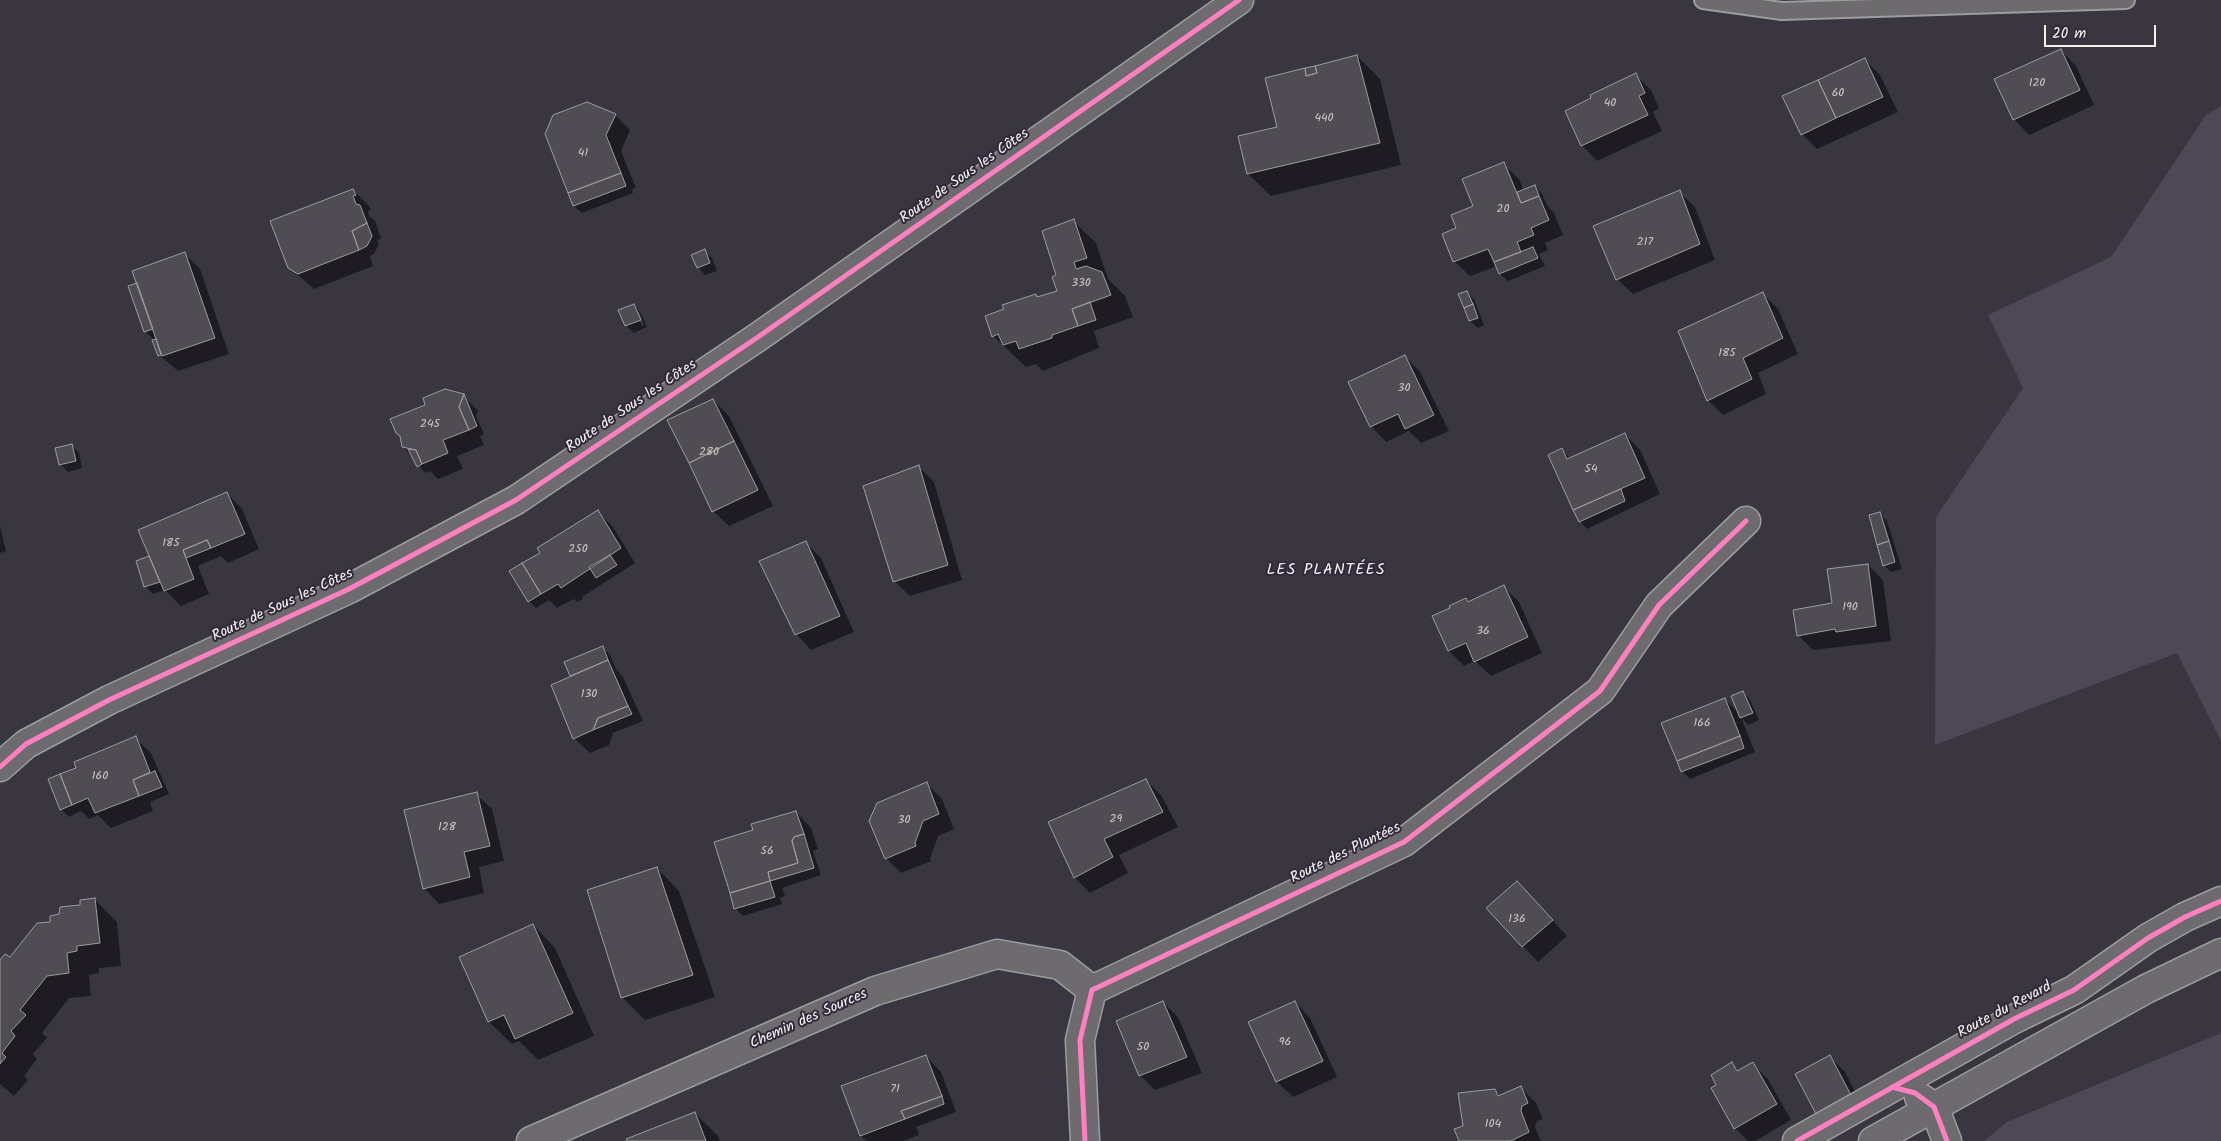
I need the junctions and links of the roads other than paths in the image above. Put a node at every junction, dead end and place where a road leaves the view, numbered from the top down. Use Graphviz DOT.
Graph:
graph roads {
  1 [pos="1239,0"];
  2 [pos="1703,0"];
  3 [pos="2126,0"];
  4 [pos="1746,521"];
  5 [pos="0,767"];
  6 [pos="2221,901"];
  7 [pos="2221,954"];
  8 [pos="1092,990"];
  9 [pos="1892,1088"];
  10 [pos="1934,1107"];
  11 [pos="1881,1139"];
  12 [pos="530,1141"];
  13 [pos="1085,1141"];
  14 [pos="1797,1141"];
  15 [pos="1946,1141"];
  1 -- 5 [label="street, Route de Sous les Côtes"];
  2 -- 3 [label="lane"];
  4 -- 8 [label="street, Route des Plantées"];
  6 -- 9 [label="street, Route du Revard"];
  7 -- 10 [label="street"];
  8 -- 12 [label="street, Chemin des Sources"];
  8 -- 13 [label="street"];
  9 -- 10 [label="street"];
  9 -- 11 [label="street"];
  9 -- 14 [label="street, Route du Revard"];
  10 -- 11 [label="street"];
  10 -- 15 [label="street"];
}
